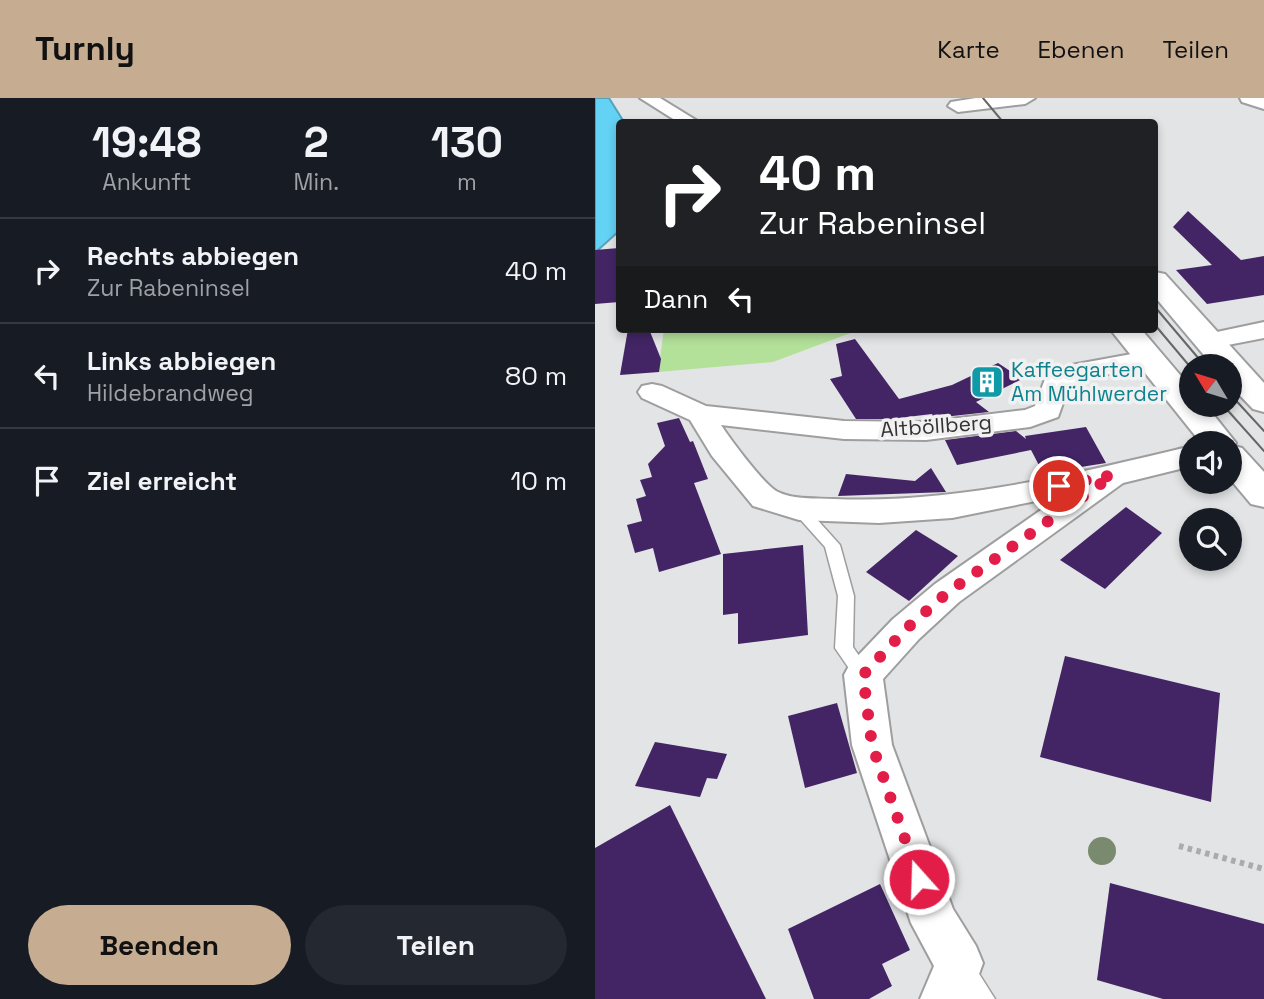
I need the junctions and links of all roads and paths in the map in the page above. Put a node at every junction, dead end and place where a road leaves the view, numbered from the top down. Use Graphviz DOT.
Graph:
graph roads {
  1 [pos="648,98"];
  2 [pos="1025,98"];
  3 [pos="1248,98"];
  4 [pos="1000,100"];
  5 [pos="955,102"];
  6 [pos="1264,103"];
  7 [pos="685,119"];
  8 [pos="970,119"];
  9 [pos="1016,119"];
  10 [pos="1158,284"];
  11 [pos="1264,330"];
  12 [pos="1128,333"];
  13 [pos="1207,341"];
  14 [pos="1219,354"];
  15 [pos="1148,359"];
  16 [pos="1243,380"];
  17 [pos="652,393"];
  18 [pos="1264,402"];
  19 [pos="700,414"];
  20 [pos="1209,431"];
  21 [pos="1179,459"];
  22 [pos="1242,470"];
  23 [pos="1113,475"];
  24 [pos="1264,495"];
  25 [pos="799,509"];
  26 [pos="863,675"];
  27 [pos="1179,846"];
  28 [pos="1264,869"];
  29 [pos="959,963"];
  30 [pos="944,999"];
  31 [pos="983,999"];
  1 -- 7 [label="street"];
  2 -- 4 [label="street"];
  3 -- 6 [label="street"];
  4 -- 5 [label="street"];
  4 -- 9 [label="street"];
  5 -- 8 [label="street"];
  10 -- 13 [label="street"];
  11 -- 13 [label="street"];
  12 -- 15 [label="street"];
  13 -- 14 [label="street"];
  15 -- 19 [label="street, Altböllberg"];
  15 -- 20 [label="street"];
  16 -- 18 [label="street"];
  17 -- 19 [label="street"];
  19 -- 25 [label="street"];
  21 -- 23 [label="street"];
  22 -- 24 [label="street"];
  23 -- 25 [label="street"];
  23 -- 26 [label="street"];
  25 -- 26 [label="lane"];
  26 -- 29 [label="street"];
  27 -- 28 [label="path"];
  29 -- 30 [label="street"];
  29 -- 31 [label="lane"];
}
